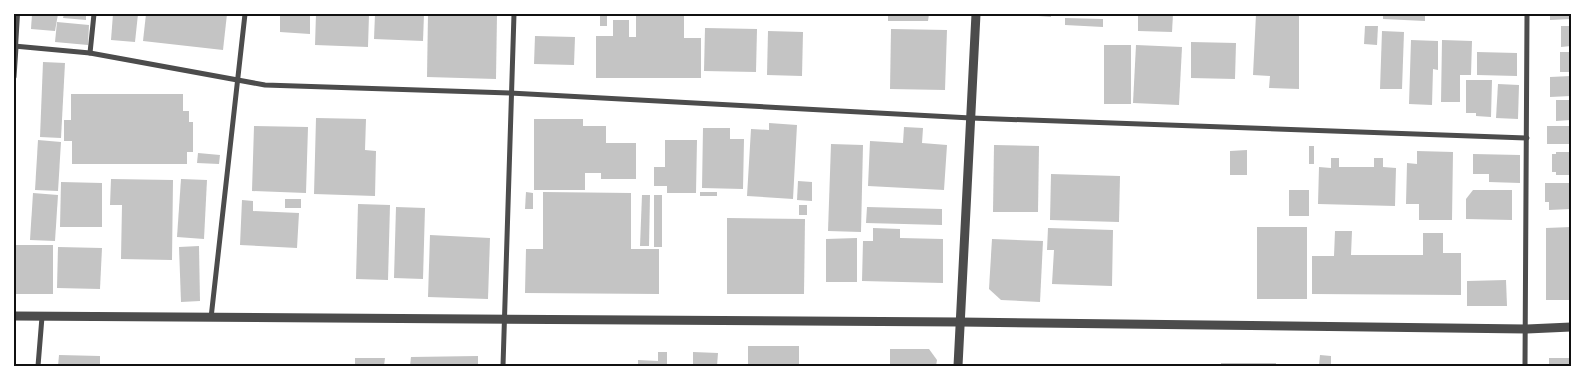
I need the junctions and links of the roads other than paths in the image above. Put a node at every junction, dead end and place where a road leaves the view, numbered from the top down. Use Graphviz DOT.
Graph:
graph roads {
  1 [pos="18,14"];
  2 [pos="94,14"];
  3 [pos="245,14"];
  4 [pos="514,14"];
  5 [pos="976,14"];
  6 [pos="1527,14"];
  7 [pos="15,47"];
  8 [pos="90,53"];
  9 [pos="14,77"];
  10 [pos="239,80"];
  11 [pos="510,93"];
  12 [pos="971,118"];
  13 [pos="1527,138"];
  14 [pos="14,316"];
  15 [pos="42,316"];
  16 [pos="211,318"];
  17 [pos="504,321"];
  18 [pos="960,322"];
  19 [pos="1571,327"];
  20 [pos="1527,329"];
  21 [pos="38,366"];
  22 [pos="503,366"];
  23 [pos="958,366"];
  24 [pos="1525,366"];
  1 -- 7 [label="lane"];
  2 -- 8 [label="street"];
  3 -- 10 [label="street"];
  4 -- 11 [label="street"];
  5 -- 12 [label="street"];
  6 -- 13 [label="street"];
  7 -- 8 [label="street"];
  7 -- 9 [label="street"];
  8 -- 10 [label="street"];
  10 -- 11 [label="street"];
  10 -- 16 [label="street"];
  11 -- 12 [label="street"];
  11 -- 17 [label="street"];
  12 -- 13 [label="street"];
  12 -- 18 [label="street"];
  13 -- 20 [label="street"];
  14 -- 15 [label="street"];
  15 -- 16 [label="street"];
  15 -- 21 [label="street"];
  16 -- 17 [label="street"];
  17 -- 18 [label="street"];
  17 -- 22 [label="street"];
  18 -- 20 [label="street"];
  18 -- 23 [label="street"];
  19 -- 20 [label="street"];
  20 -- 24 [label="street"];
}
